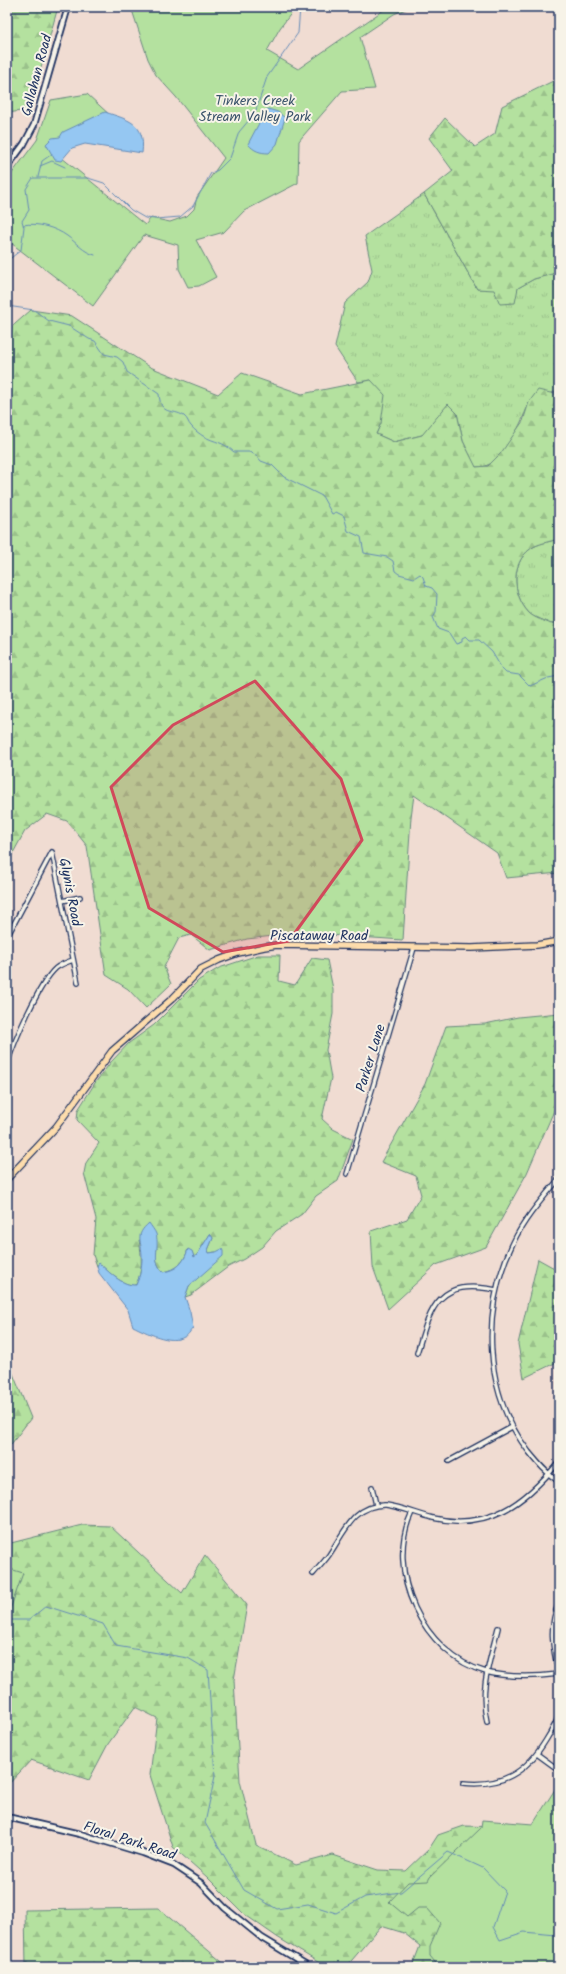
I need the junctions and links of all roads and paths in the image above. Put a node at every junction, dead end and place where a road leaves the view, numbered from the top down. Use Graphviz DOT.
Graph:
graph roads {
  1 [pos="68,7"];
  2 [pos="7,166"];
  3 [pos="80,897"];
  4 [pos="62,901"];
  5 [pos="7,937"];
  6 [pos="559,941"];
  7 [pos="414,948"];
  8 [pos="73,960"];
  9 [pos="78,984"];
  10 [pos="7,1064"];
  11 [pos="347,1174"];
  12 [pos="7,1179"];
  13 [pos="559,1179"];
  14 [pos="496,1290"];
  15 [pos="417,1353"];
  16 [pos="512,1428"];
  17 [pos="449,1461"];
  18 [pos="559,1462"];
  19 [pos="549,1474"];
  20 [pos="559,1482"];
  21 [pos="372,1487"];
  22 [pos="376,1506"];
  23 [pos="412,1512"];
  24 [pos="313,1574"];
  25 [pos="559,1603"];
  26 [pos="498,1628"];
  27 [pos="486,1672"];
  28 [pos="559,1674"];
  29 [pos="559,1717"];
  30 [pos="487,1722"];
  31 [pos="537,1754"];
  32 [pos="559,1770"];
  33 [pos="463,1783"];
  34 [pos="7,1817"];
  35 [pos="310,1967"];
  1 -- 2 [label="street, Gallahan Road"];
  3 -- 4 [label="street"];
  4 -- 5 [label="street, Glynis Road"];
  4 -- 8 [label="street, Glynis Road"];
  6 -- 7 [label="main road, Piscataway Road"];
  7 -- 11 [label="street, Parker Lane"];
  7 -- 12 [label="main road, Piscataway Road"];
  8 -- 9 [label="street, Glynis Road"];
  8 -- 10 [label="street"];
  13 -- 14 [label="street"];
  14 -- 15 [label="street"];
  14 -- 16 [label="street"];
  16 -- 17 [label="street"];
  16 -- 19 [label="street"];
  18 -- 19 [label="street"];
  19 -- 20 [label="street"];
  19 -- 23 [label="street"];
  21 -- 22 [label="street"];
  22 -- 23 [label="street"];
  22 -- 24 [label="street"];
  23 -- 27 [label="street"];
  25 -- 28 [label="street"];
  26 -- 27 [label="street"];
  27 -- 28 [label="street"];
  27 -- 30 [label="street"];
  29 -- 31 [label="street"];
  31 -- 32 [label="street"];
  31 -- 33 [label="street"];
  34 -- 35 [label="street, Floral Park Road"];
}
